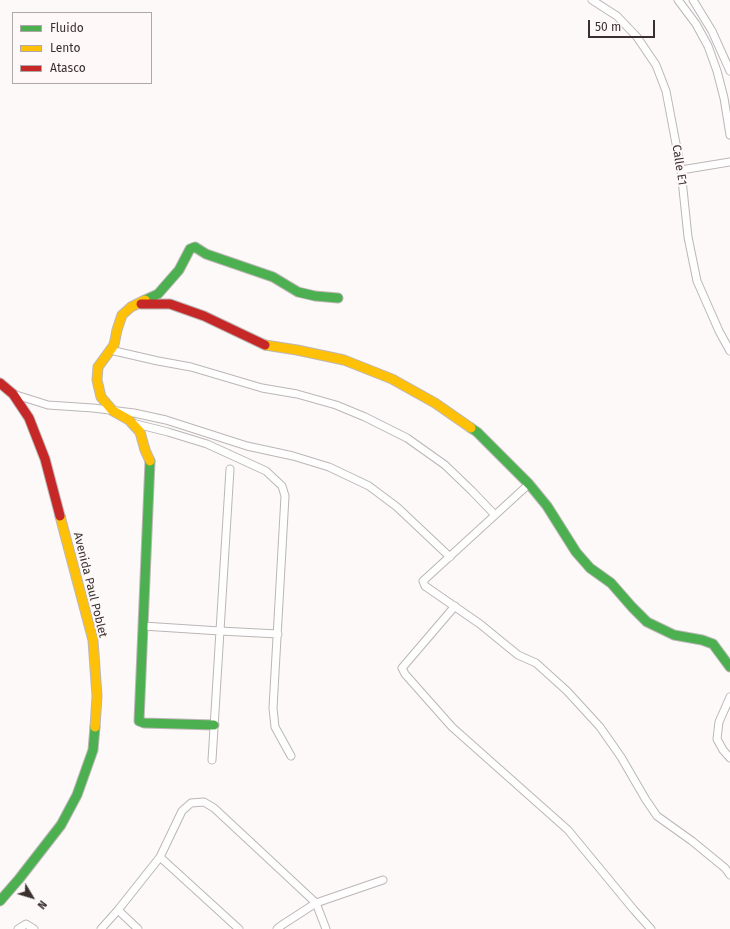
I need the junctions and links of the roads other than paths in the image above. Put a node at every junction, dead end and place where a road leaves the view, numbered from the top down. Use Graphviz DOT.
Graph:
graph roads {
  1 [pos="592,0"];
  2 [pos="678,0"];
  3 [pos="693,0"];
  4 [pos="730,71"];
  5 [pos="730,135"];
  6 [pos="730,162"];
  7 [pos="681,170"];
  8 [pos="338,298"];
  9 [pos="138,304"];
  10 [pos="110,350"];
  11 [pos="730,351"];
  12 [pos="0,383"];
  13 [pos="13,394"];
  14 [pos="113,411"];
  15 [pos="132,423"];
  16 [pos="230,469"];
  17 [pos="529,484"];
  18 [pos="495,515"];
  19 [pos="450,557"];
  20 [pos="455,606"];
  21 [pos="143,626"];
  22 [pos="220,631"];
  23 [pos="278,634"];
  24 [pos="730,667"];
  25 [pos="730,697"];
  26 [pos="214,725"];
  27 [pos="291,756"];
  28 [pos="730,758"];
  29 [pos="212,760"];
  30 [pos="160,857"];
  31 [pos="730,875"];
  32 [pos="383,880"];
  33 [pos="0,901"];
  34 [pos="316,903"];
  35 [pos="118,910"];
  36 [pos="18,929"];
  37 [pos="34,929"];
  38 [pos="101,929"];
  39 [pos="138,929"];
  40 [pos="239,929"];
  41 [pos="277,929"];
  42 [pos="326,929"];
  43 [pos="651,929"];
  1 -- 7 [label="street, Calle E1"];
  2 -- 5 [label="street"];
  3 -- 4 [label="street"];
  6 -- 7 [label="street"];
  7 -- 11 [label="street, Calle E1"];
  8 -- 9 [label="street"];
  9 -- 10 [label="street"];
  9 -- 17 [label="street"];
  10 -- 14 [label="street"];
  10 -- 18 [label="street"];
  12 -- 13 [label="street, Avenida Paul Poblet"];
  13 -- 14 [label="street"];
  13 -- 33 [label="street, Avenida Paul Poblet"];
  14 -- 15 [label="street"];
  14 -- 19 [label="street"];
  15 -- 21 [label="street"];
  15 -- 23 [label="street"];
  16 -- 22 [label="street"];
  17 -- 18 [label="street"];
  17 -- 24 [label="street"];
  18 -- 19 [label="street"];
  19 -- 20 [label="street"];
  20 -- 31 [label="street"];
  20 -- 43 [label="street"];
  21 -- 22 [label="street"];
  21 -- 26 [label="street"];
  22 -- 23 [label="street"];
  22 -- 26 [label="street"];
  23 -- 27 [label="street"];
  25 -- 28 [label="street"];
  26 -- 29 [label="street"];
  30 -- 34 [label="street"];
  30 -- 35 [label="street"];
  30 -- 40 [label="street"];
  32 -- 34 [label="street"];
  34 -- 41 [label="street"];
  34 -- 42 [label="street"];
  35 -- 38 [label="street"];
  35 -- 39 [label="street"];
  36 -- 37 [label="street"];
}
